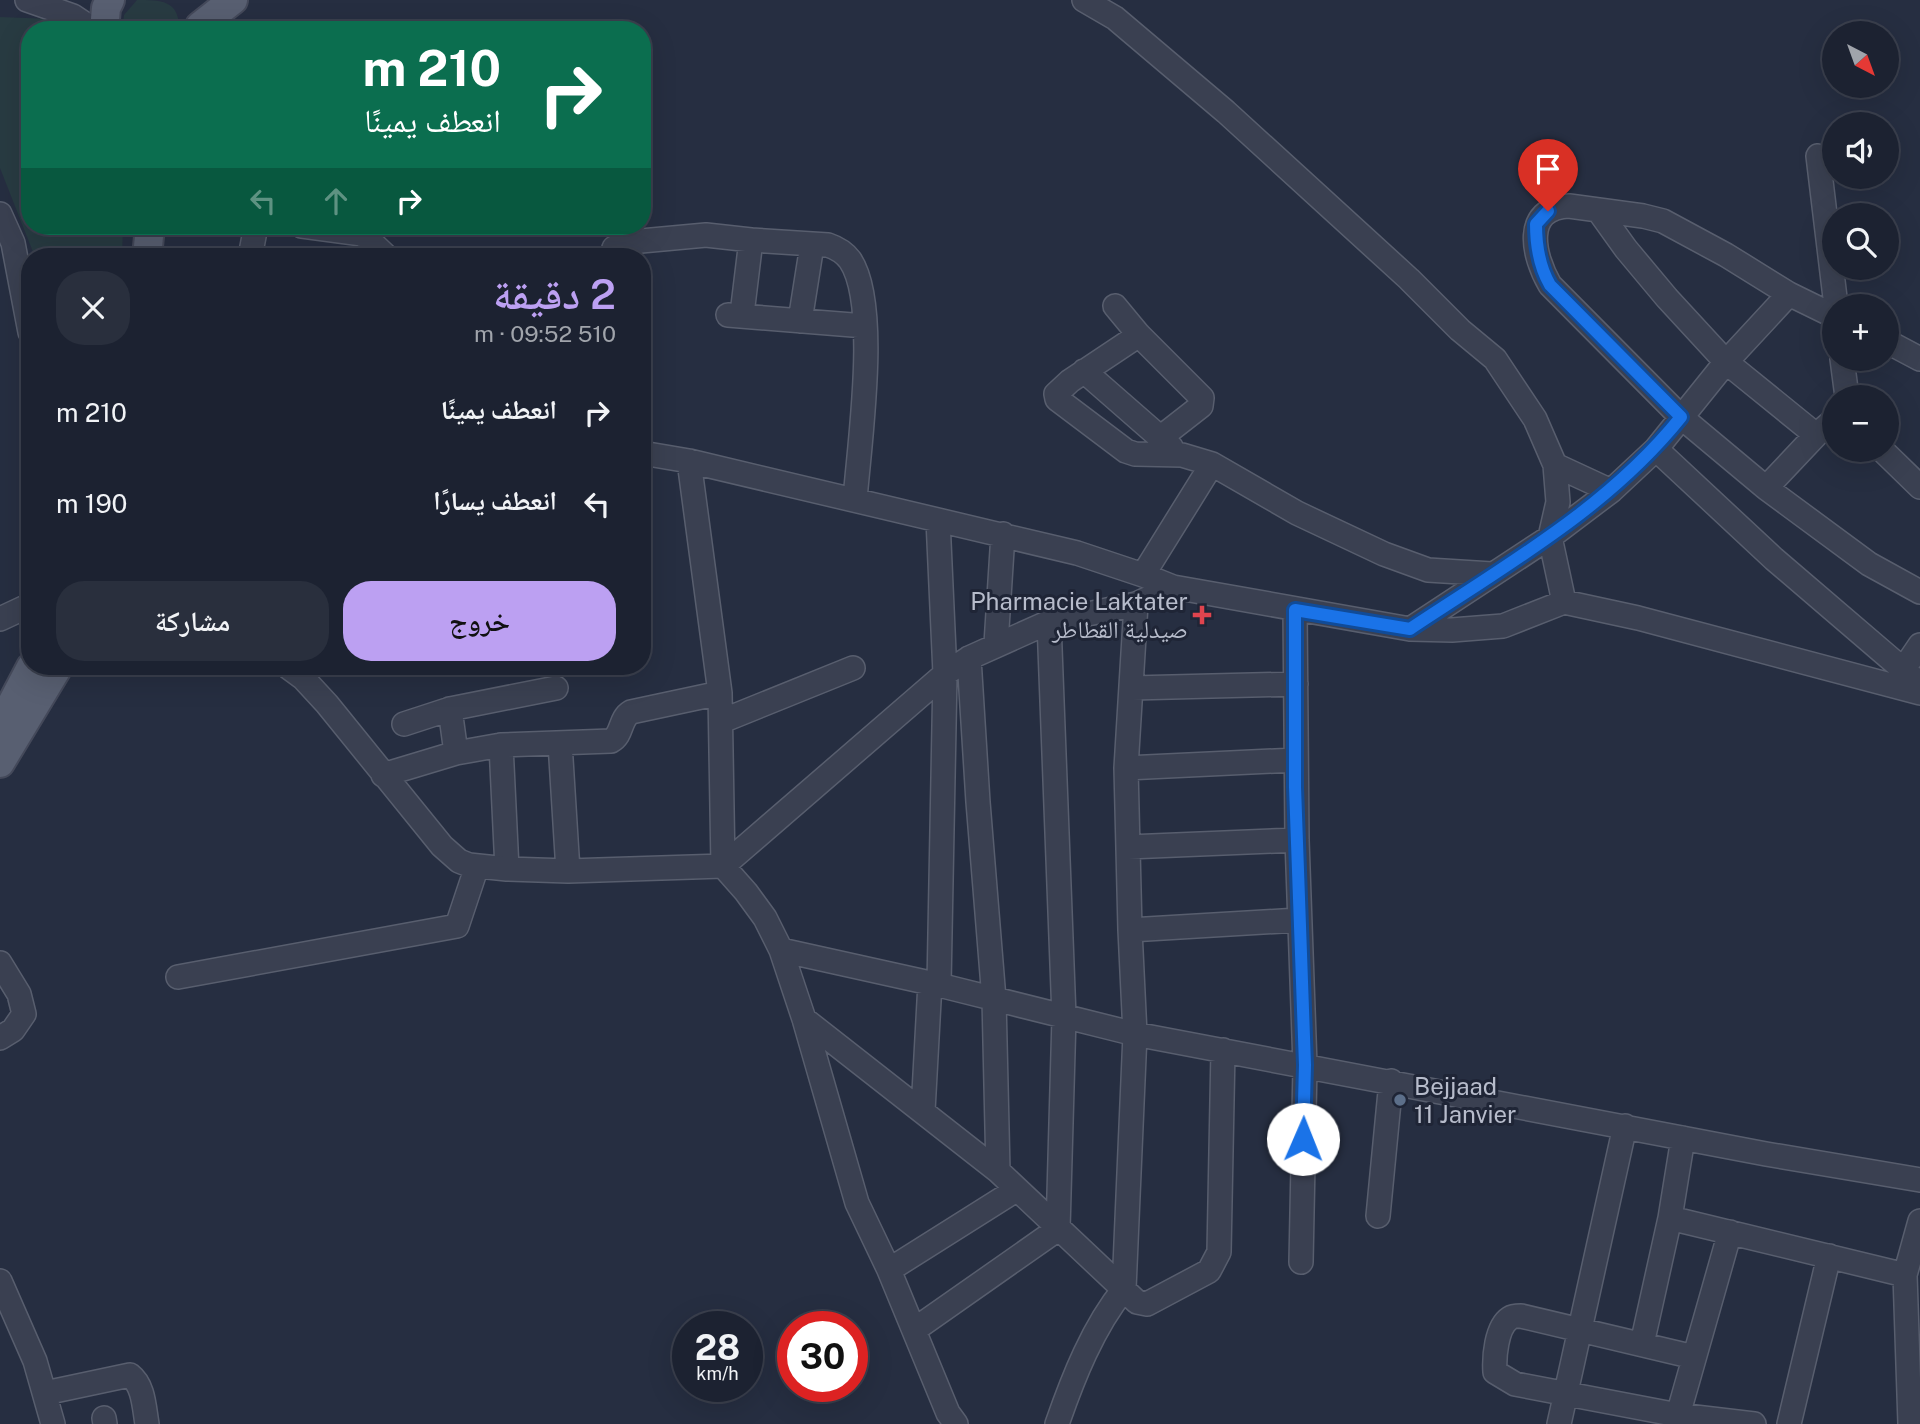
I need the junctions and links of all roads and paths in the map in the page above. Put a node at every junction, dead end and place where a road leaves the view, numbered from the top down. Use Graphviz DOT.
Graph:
graph roads {
  1 [pos="27,0"];
  2 [pos="110,0"];
  3 [pos="233,0"];
  4 [pos="1084,0"];
  5 [pos="198,19"];
  6 [pos="80,21"];
  7 [pos="105,21"];
  8 [pos="1818,156"];
  9 [pos="1598,211"];
  10 [pos="0,214"];
  11 [pos="363,235"];
  12 [pos="751,240"];
  13 [pos="6,245"];
  14 [pos="812,245"];
  15 [pos="377,248"];
  16 [pos="614,248"];
  17 [pos="1789,294"];
  18 [pos="1835,294"];
  19 [pos="21,299"];
  20 [pos="1115,306"];
  21 [pos="1822,310"];
  22 [pos="800,321"];
  23 [pos="865,326"];
  24 [pos="1139,335"];
  25 [pos="1899,348"];
  26 [pos="1920,359"];
  27 [pos="1726,362"];
  28 [pos="1084,372"];
  29 [pos="1681,417"];
  30 [pos="1822,430"];
  31 [pos="1816,435"];
  32 [pos="1160,438"];
  33 [pos="1656,449"];
  34 [pos="651,455"];
  35 [pos="1182,455"];
  36 [pos="689,461"];
  37 [pos="1895,462"];
  38 [pos="1212,464"];
  39 [pos="1555,465"];
  40 [pos="1920,486"];
  41 [pos="1766,488"];
  42 [pos="1611,491"];
  43 [pos="855,500"];
  44 [pos="938,520"];
  45 [pos="1003,534"];
  46 [pos="1550,537"];
  47 [pos="1492,574"];
  48 [pos="1143,575"];
  49 [pos="1172,587"];
  50 [pos="1920,592"];
  51 [pos="1564,603"];
  52 [pos="1136,604"];
  53 [pos="21,608"];
  54 [pos="1295,610"];
  55 [pos="0,619"];
  56 [pos="1049,622"];
  57 [pos="1410,629"];
  58 [pos="996,644"];
  59 [pos="1920,645"];
  60 [pos="969,658"];
  61 [pos="853,668"];
  62 [pos="945,674"];
  63 [pos="27,675"];
  64 [pos="53,675"];
  65 [pos="299,675"];
  66 [pos="1912,677"];
  67 [pos="1296,684"];
  68 [pos="556,688"];
  69 [pos="1132,688"];
  70 [pos="1920,693"];
  71 [pos="720,694"];
  72 [pos="450,709"];
  73 [pos="722,721"];
  74 [pos="404,723"];
  75 [pos="0,726"];
  76 [pos="560,743"];
  77 [pos="501,745"];
  78 [pos="456,753"];
  79 [pos="1295,760"];
  80 [pos="0,763"];
  81 [pos="1126,768"];
  82 [pos="383,775"];
  83 [pos="1297,840"];
  84 [pos="1128,847"];
  85 [pos="477,866"];
  86 [pos="723,866"];
  87 [pos="507,869"];
  88 [pos="568,871"];
  89 [pos="1298,919"];
  90 [pos="1130,930"];
  91 [pos="781,950"];
  92 [pos="0,963"];
  93 [pos="178,977"];
  94 [pos="935,984"];
  95 [pos="995,999"];
  96 [pos="1064,1017"];
  97 [pos="804,1019"];
  98 [pos="1135,1034"];
  99 [pos="0,1038"];
  100 [pos="1223,1050"];
  101 [pos="1305,1065"];
  102 [pos="1391,1082"];
  103 [pos="923,1111"];
  104 [pos="1625,1126"];
  105 [pos="1683,1138"];
  106 [pos="998,1171"];
  107 [pos="1920,1180"];
  108 [pos="1016,1190"];
  109 [pos="1378,1216"];
  110 [pos="1670,1218"];
  111 [pos="1920,1221"];
  112 [pos="1058,1230"];
  113 [pos="1730,1232"];
  114 [pos="1829,1256"];
  115 [pos="1301,1262"];
  116 [pos="889,1270"];
  117 [pos="1905,1275"];
  118 [pos="0,1281"];
  119 [pos="1124,1289"];
  120 [pos="1580,1329"];
  121 [pos="914,1330"];
  122 [pos="1642,1344"];
  123 [pos="1694,1357"];
  124 [pos="45,1393"];
  125 [pos="1566,1394"];
  126 [pos="1678,1415"];
  127 [pos="1745,1423"];
  128 [pos="53,1424"];
  129 [pos="147,1424"];
  130 [pos="956,1424"];
  131 [pos="1057,1424"];
  132 [pos="1559,1424"];
  133 [pos="1789,1424"];
  134 [pos="1910,1424"];
  1 -- 6 [label="street"];
  2 -- 7 [label="main road"];
  3 -- 5 [label="main road"];
  4 -- 39 [label="street"];
  8 -- 18 [label="street"];
  9 -- 17 [label="street"];
  9 -- 27 [label="street"];
  9 -- 29 [label="street"];
  10 -- 13 [label="street"];
  11 -- 15 [label="street"];
  12 -- 14 [label="street"];
  12 -- 16 [label="street"];
  12 -- 22 [label="street"];
  13 -- 19 [label="street"];
  14 -- 22 [label="street"];
  14 -- 23 [label="street"];
  17 -- 21 [label="street"];
  17 -- 27 [label="street"];
  20 -- 24 [label="street"];
  22 -- 23 [label="street"];
  23 -- 43 [label="street"];
  24 -- 28 [label="street"];
  24 -- 32 [label="street"];
  25 -- 26 [label="street"];
  27 -- 29 [label="street"];
  27 -- 31 [label="street"];
  28 -- 32 [label="street"];
  28 -- 35 [label="street"];
  29 -- 33 [label="street"];
  29 -- 41 [label="street"];
  30 -- 31 [label="street"];
  31 -- 41 [label="street"];
  32 -- 35 [label="street"];
  33 -- 42 [label="street"];
  33 -- 66 [label="street"];
  34 -- 36 [label="street"];
  35 -- 38 [label="street"];
  36 -- 43 [label="street"];
  36 -- 71 [label="street"];
  37 -- 40 [label="street"];
  38 -- 47 [label="street"];
  38 -- 48 [label="street"];
  39 -- 42 [label="street"];
  39 -- 46 [label="street"];
  41 -- 50 [label="street"];
  42 -- 46 [label="street"];
  43 -- 44 [label="street"];
  44 -- 45 [label="street"];
  44 -- 62 [label="street"];
  45 -- 48 [label="street"];
  45 -- 58 [label="street"];
  46 -- 47 [label="street"];
  46 -- 51 [label="street"];
  47 -- 57 [label="street"];
  48 -- 49 [label="street"];
  49 -- 52 [label="street"];
  49 -- 54 [label="street"];
  51 -- 57 [label="street"];
  51 -- 70 [label="street"];
  52 -- 56 [label="street"];
  52 -- 69 [label="street"];
  53 -- 55 [label="street"];
  54 -- 57 [label="street"];
  54 -- 67 [label="street"];
  56 -- 58 [label="street"];
  56 -- 96 [label="street"];
  58 -- 60 [label="street"];
  59 -- 66 [label="street"];
  60 -- 62 [label="street"];
  60 -- 95 [label="street"];
  61 -- 73 [label="street"];
  62 -- 86 [label="street"];
  62 -- 94 [label="street"];
  63 -- 75 [label="main road"];
  64 -- 80 [label="main road"];
  65 -- 82 [label="street"];
  67 -- 69 [label="street"];
  67 -- 79 [label="street"];
  68 -- 72 [label="street"];
  69 -- 81 [label="street"];
  71 -- 73 [label="street"];
  71 -- 76 [label="street"];
  72 -- 74 [label="street"];
  72 -- 78 [label="street"];
  73 -- 86 [label="street"];
  76 -- 77 [label="street"];
  76 -- 88 [label="street"];
  77 -- 78 [label="street"];
  77 -- 87 [label="street"];
  78 -- 82 [label="street"];
  79 -- 81 [label="street"];
  79 -- 83 [label="street"];
  81 -- 84 [label="street"];
  82 -- 85 [label="street"];
  83 -- 84 [label="street"];
  83 -- 89 [label="street"];
  84 -- 90 [label="street"];
  85 -- 87 [label="street"];
  85 -- 93 [label="street"];
  86 -- 88 [label="street"];
  86 -- 91 [label="street"];
  87 -- 88 [label="street"];
  89 -- 90 [label="street"];
  89 -- 101 [label="street"];
  90 -- 98 [label="street"];
  91 -- 94 [label="street"];
  91 -- 97 [label="street"];
  92 -- 99 [label="street"];
  94 -- 95 [label="street"];
  94 -- 103 [label="street"];
  95 -- 96 [label="street"];
  95 -- 106 [label="street"];
  96 -- 98 [label="street"];
  96 -- 112 [label="street"];
  97 -- 103 [label="street"];
  97 -- 116 [label="street"];
  98 -- 100 [label="street"];
  98 -- 119 [label="street"];
  100 -- 101 [label="street"];
  100 -- 119 [label="street"];
  101 -- 102 [label="street"];
  101 -- 115 [label="street"];
  102 -- 104 [label="street"];
  102 -- 109 [label="street"];
  103 -- 106 [label="street"];
  104 -- 105 [label="street"];
  104 -- 120 [label="street"];
  105 -- 107 [label="street"];
  105 -- 110 [label="street"];
  106 -- 108 [label="street"];
  108 -- 112 [label="street"];
  108 -- 116 [label="street"];
  110 -- 113 [label="street"];
  110 -- 122 [label="street"];
  111 -- 117 [label="street"];
  112 -- 119 [label="street"];
  112 -- 121 [label="street"];
  113 -- 114 [label="street"];
  113 -- 123 [label="street"];
  114 -- 117 [label="street"];
  114 -- 133 [label="street"];
  116 -- 121 [label="street"];
  117 -- 134 [label="street"];
  118 -- 124 [label="street"];
  119 -- 131 [label="street"];
  120 -- 122 [label="street"];
  120 -- 125 [label="street"];
  120 -- 125 [label="street"];
  121 -- 130 [label="street"];
  122 -- 123 [label="street"];
  123 -- 126 [label="street"];
  124 -- 128 [label="street"];
  124 -- 129 [label="street"];
  125 -- 126 [label="street"];
  125 -- 132 [label="street"];
  126 -- 127 [label="street"];
}
